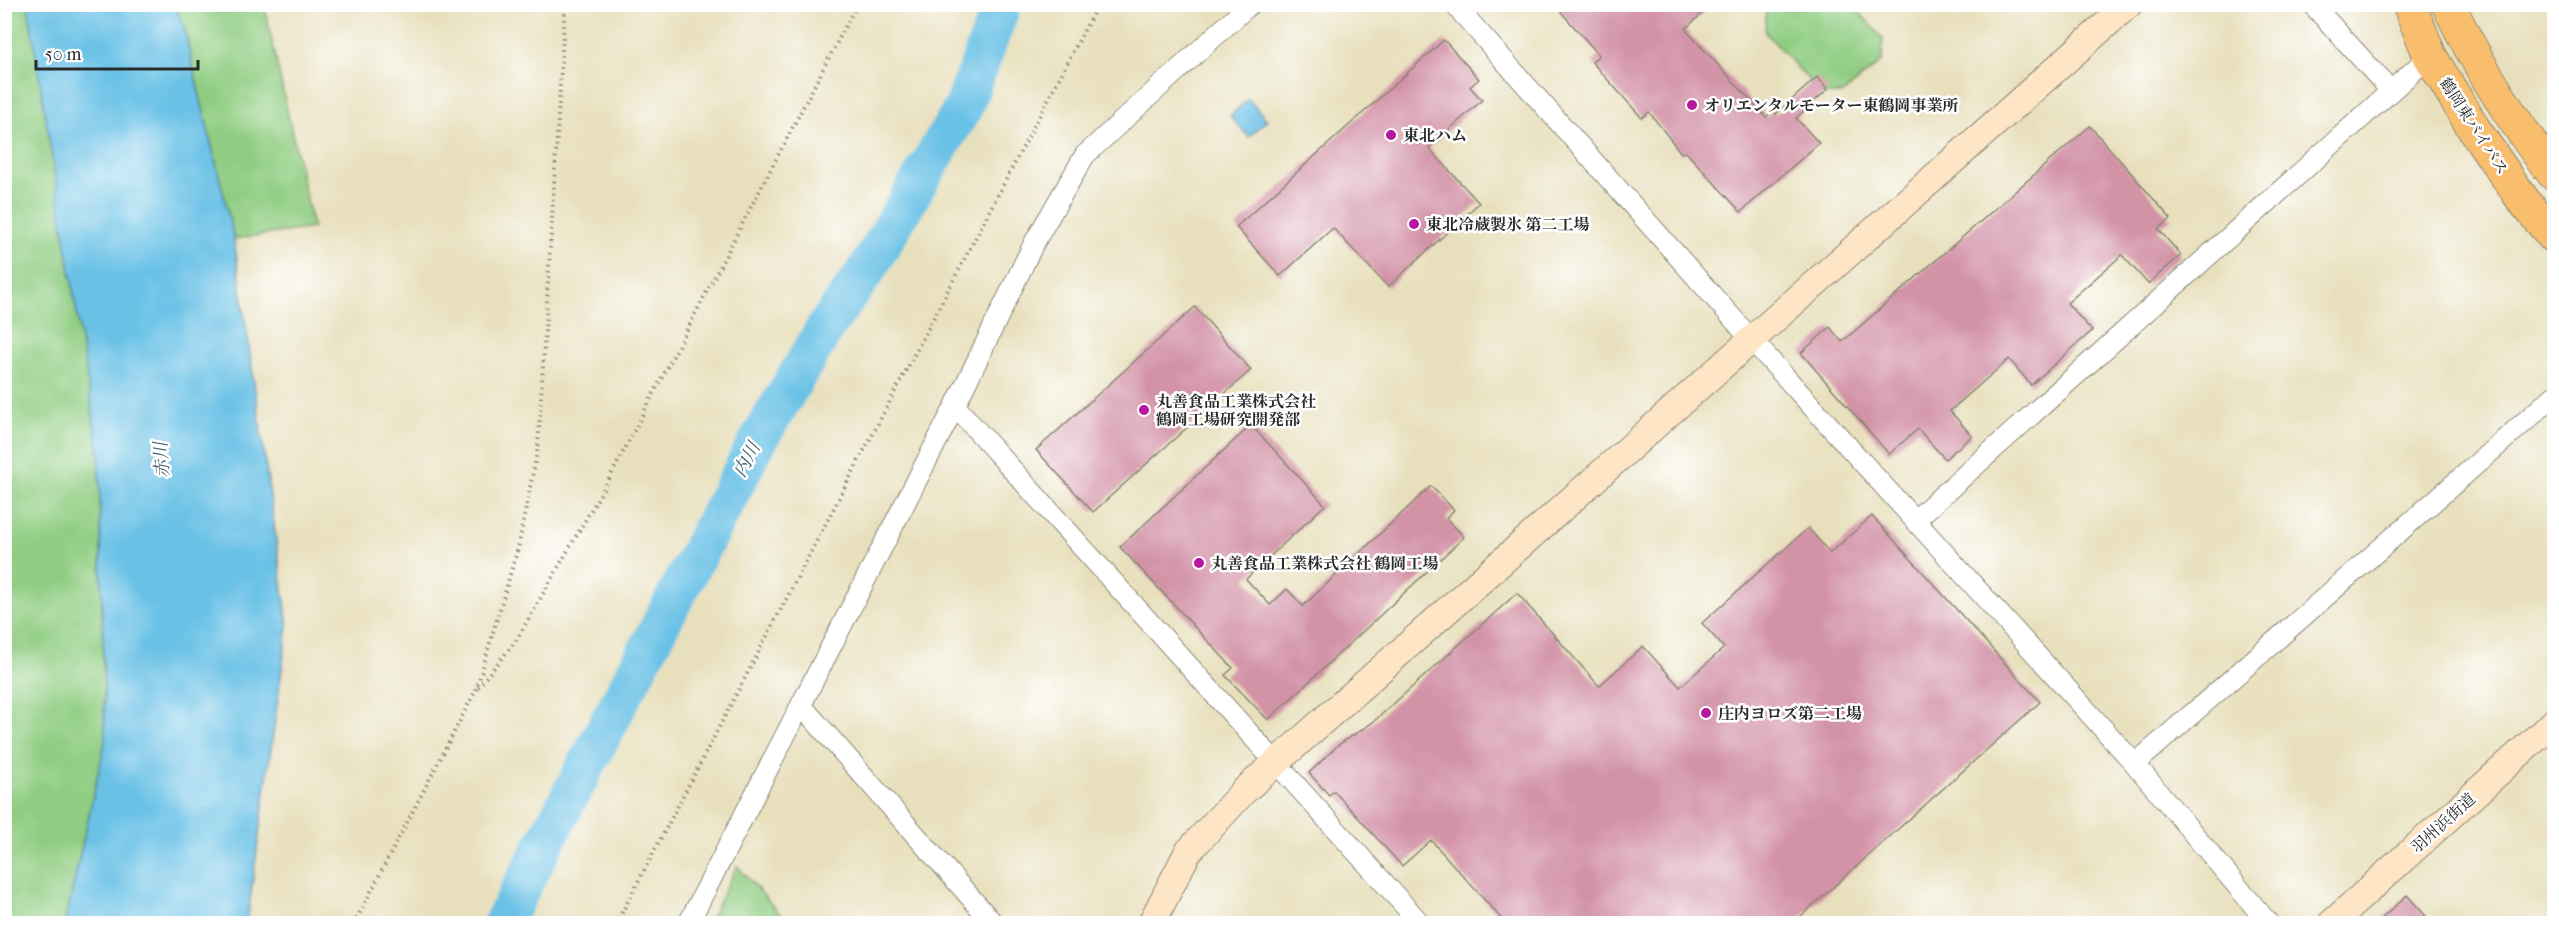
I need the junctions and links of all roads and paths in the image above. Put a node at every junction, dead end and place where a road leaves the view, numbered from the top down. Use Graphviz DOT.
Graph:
graph roads {
  1 [pos="565,4"];
  2 [pos="857,4"];
  3 [pos="1098,4"];
  4 [pos="1250,4"];
  5 [pos="1454,4"];
  6 [pos="2128,4"];
  7 [pos="2312,4"];
  8 [pos="2409,4"];
  9 [pos="2448,4"];
  10 [pos="2430,56"];
  11 [pos="2391,91"];
  12 [pos="2554,174"];
  13 [pos="2554,237"];
  14 [pos="1751,339"];
  15 [pos="2554,396"];
  16 [pos="955,406"];
  17 [pos="1915,520"];
  18 [pos="476,690"];
  19 [pos="801,705"];
  20 [pos="2554,722"];
  21 [pos="1276,763"];
  22 [pos="2135,764"];
  23 [pos="1413,921"];
  24 [pos="354,924"];
  25 [pos="616,924"];
  26 [pos="688,924"];
  27 [pos="994,924"];
  28 [pos="1150,924"];
  29 [pos="2269,924"];
  30 [pos="2331,924"];
  1 -- 18 [label="path"];
  2 -- 18 [label="path"];
  3 -- 25 [label="path"];
  4 -- 16 [label="street"];
  5 -- 14 [label="street"];
  6 -- 14 [label="street"];
  7 -- 11 [label="street"];
  8 -- 10 [label="highway, 鶴岡東バイパス"];
  9 -- 12 [label="highway"];
  10 -- 11 [label="street"];
  10 -- 13 [label="highway, 鶴岡東バイパス"];
  11 -- 17 [label="street"];
  14 -- 17 [label="street"];
  14 -- 21 [label="street"];
  15 -- 22 [label="street"];
  16 -- 19 [label="street"];
  16 -- 21 [label="street"];
  17 -- 22 [label="street"];
  18 -- 24 [label="path"];
  19 -- 26 [label="street"];
  19 -- 27 [label="street"];
  20 -- 30 [label="street, 羽州浜街道"];
  21 -- 23 [label="street"];
  21 -- 28 [label="street"];
  22 -- 29 [label="street"];
}
